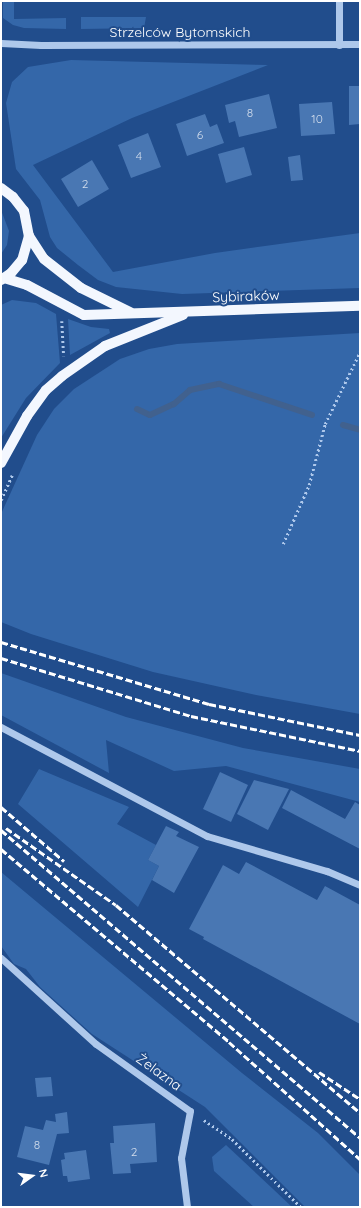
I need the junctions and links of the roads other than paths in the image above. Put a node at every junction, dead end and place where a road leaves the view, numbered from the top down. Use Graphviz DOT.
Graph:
graph roads {
  1 [pos="339,1"];
  2 [pos="1,43"];
  3 [pos="360,44"];
  4 [pos="339,45"];
  5 [pos="1,188"];
  6 [pos="29,236"];
  7 [pos="2,279"];
  8 [pos="360,306"];
  9 [pos="132,313"];
  10 [pos="189,313"];
  11 [pos="1,463"];
  12 [pos="1,727"];
  13 [pos="360,885"];
  14 [pos="1,958"];
  15 [pos="187,1207"];
  1 -- 4 [label="street"];
  2 -- 4 [label="street, Strzelców Bytomskich"];
  3 -- 4 [label="street, Strzelców Bytomskich"];
  5 -- 6 [label="main road"];
  6 -- 7 [label="main road"];
  6 -- 9 [label="main road, Sybiraków"];
  7 -- 9 [label="main road, Sybiraków"];
  8 -- 10 [label="main road, Sybiraków"];
  9 -- 10 [label="main road, Sybiraków"];
  10 -- 11 [label="main road"];
  12 -- 13 [label="street"];
  14 -- 15 [label="street, Żelazna"];
}
